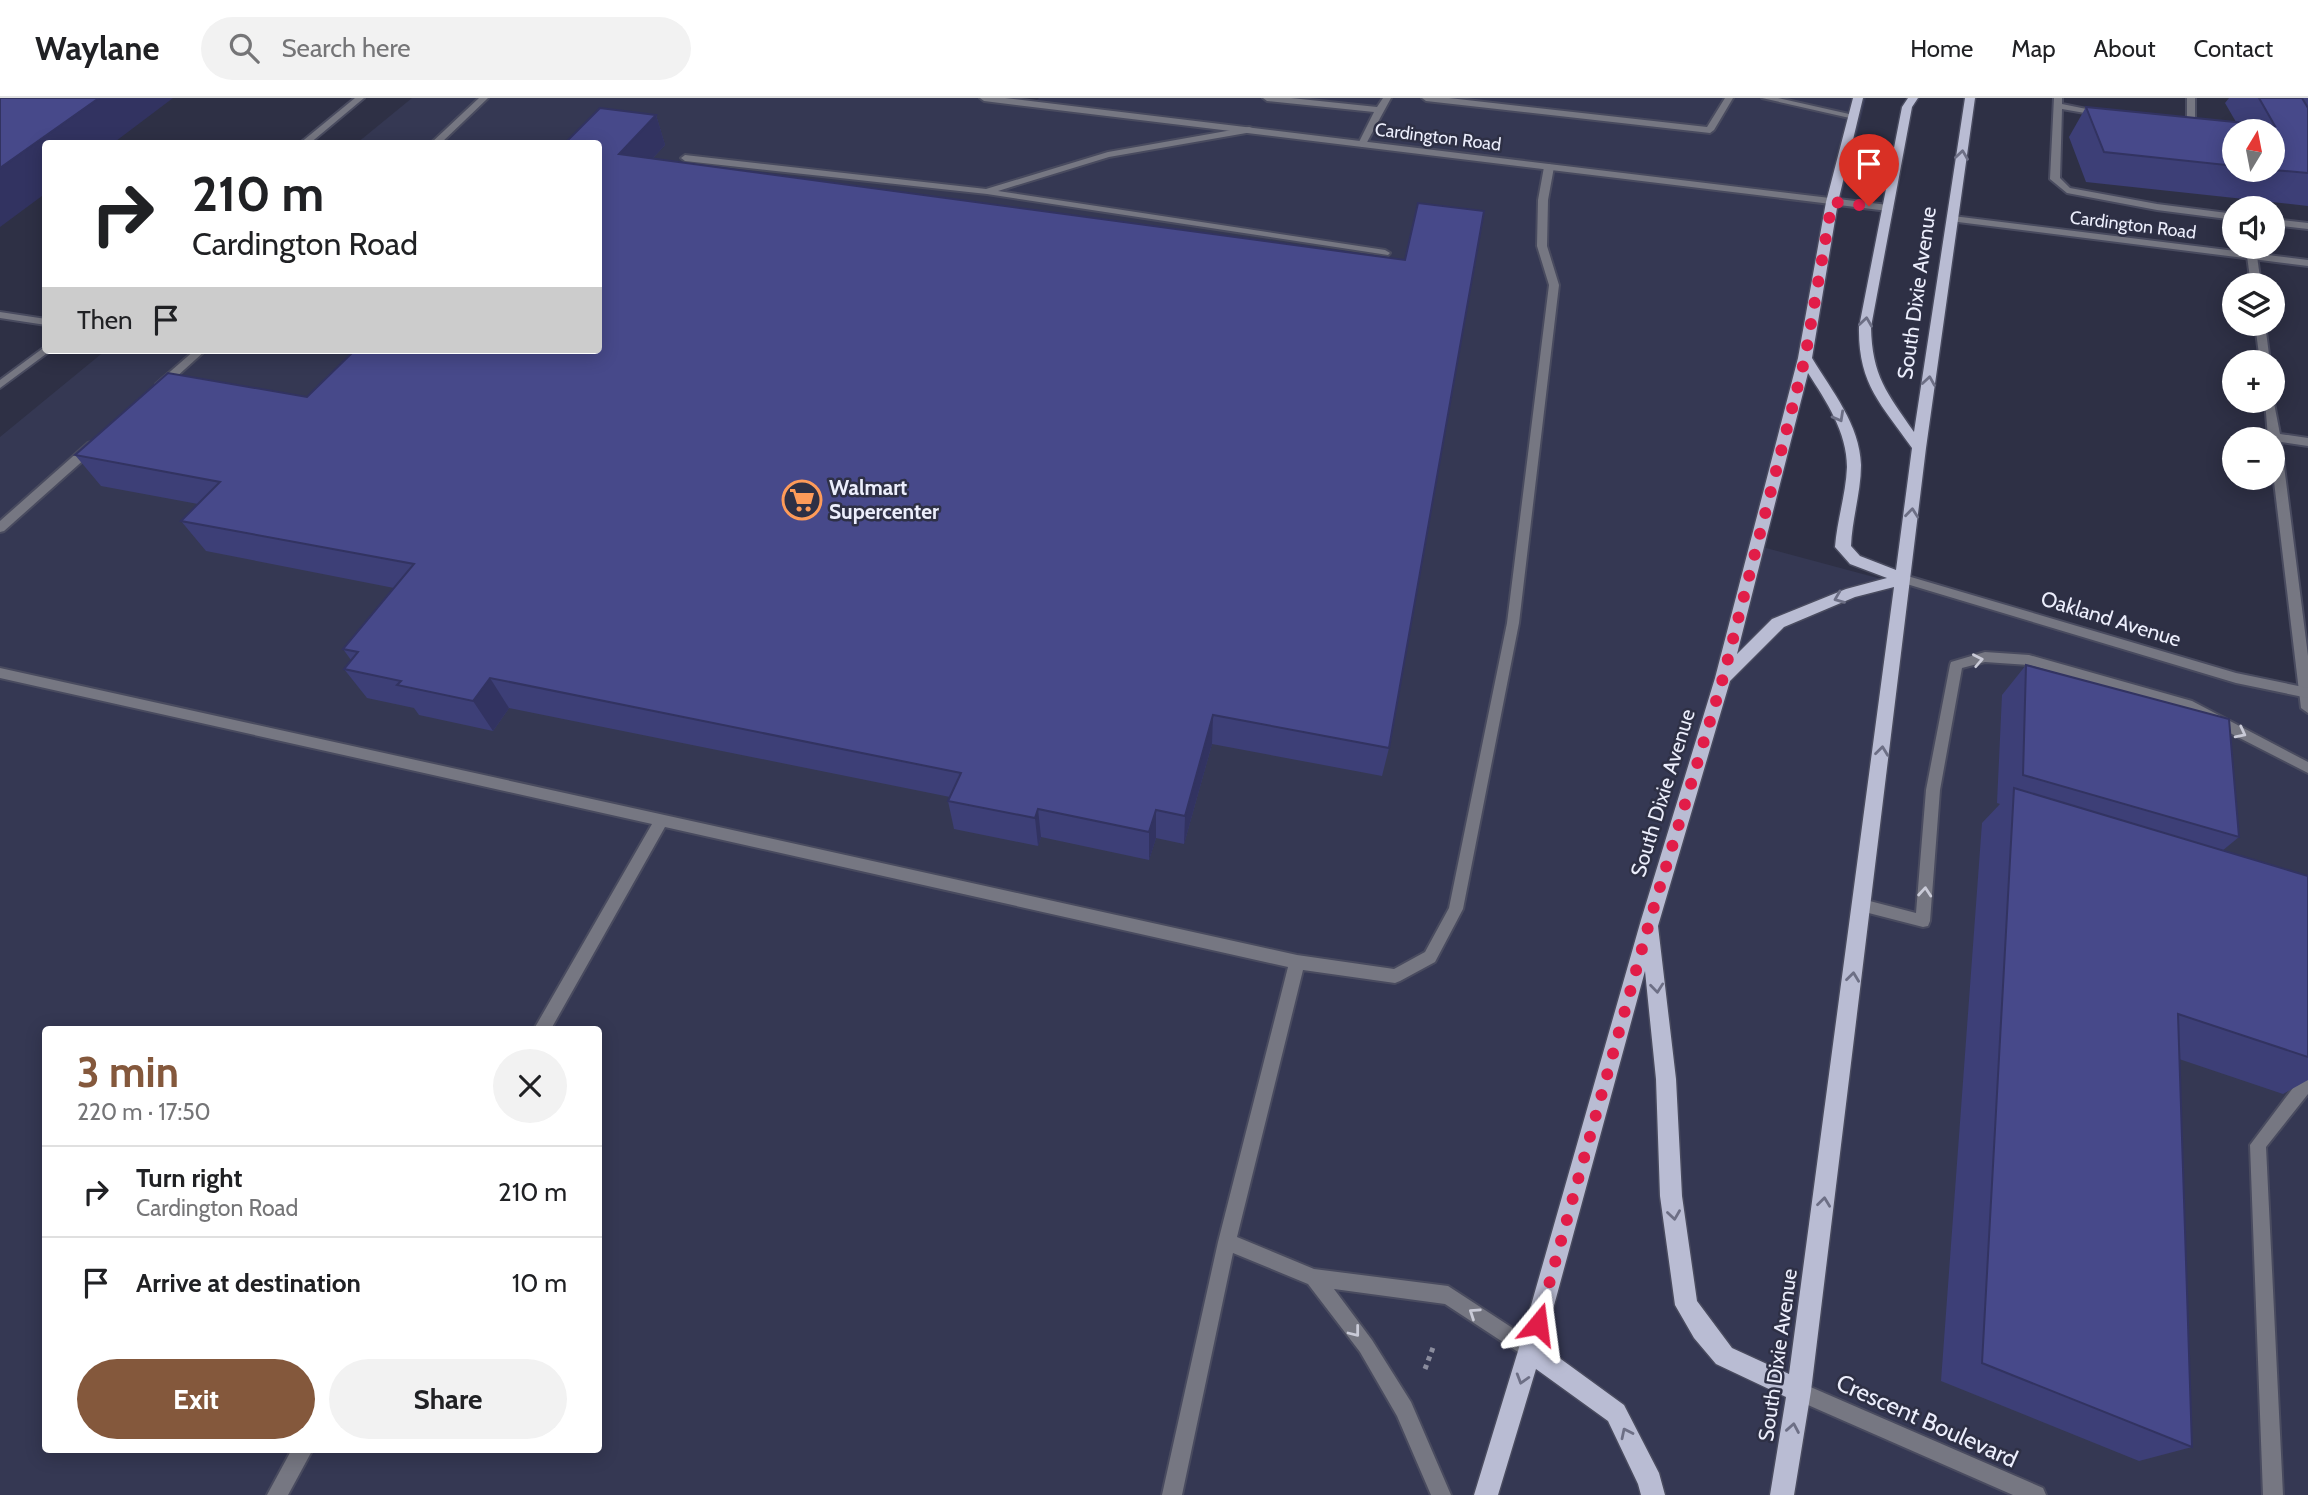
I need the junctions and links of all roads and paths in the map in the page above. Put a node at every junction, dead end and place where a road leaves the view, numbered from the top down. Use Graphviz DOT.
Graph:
graph roads {
  1 [pos="360,98"];
  2 [pos="484,98"];
  3 [pos="984,98"];
  4 [pos="1267,98"];
  5 [pos="1387,98"];
  6 [pos="1426,98"];
  7 [pos="1729,98"];
  8 [pos="1766,98"];
  9 [pos="1858,98"];
  10 [pos="1913,98"];
  11 [pos="1970,98"];
  12 [pos="2191,98"];
  13 [pos="1035,101"];
  14 [pos="1308,101"];
  15 [pos="2058,102"];
  16 [pos="1379,110"];
  17 [pos="2111,115"];
  18 [pos="1854,116"];
  19 [pos="2178,126"];
  20 [pos="1249,130"];
  21 [pos="308,140"];
  22 [pos="438,140"];
  23 [pos="1362,144"];
  24 [pos="685,158"];
  25 [pos="1549,167"];
  26 [pos="986,192"];
  27 [pos="1832,202"];
  28 [pos="1888,208"];
  29 [pos="2222,215"];
  30 [pos="1953,219"];
  31 [pos="2285,223"];
  32 [pos="2308,226"];
  33 [pos="2222,252"];
  34 [pos="1385,253"];
  35 [pos="2276,259"];
  36 [pos="2308,263"];
  37 [pos="0,315"];
  38 [pos="42,321"];
  39 [pos="42,352"];
  40 [pos="196,354"];
  41 [pos="1805,358"];
  42 [pos="0,385"];
  43 [pos="151,394"];
  44 [pos="100,439"];
  45 [pos="2285,439"];
  46 [pos="2308,442"];
  47 [pos="1919,448"];
  48 [pos="2281,490"];
  49 [pos="0,528"];
  50 [pos="1904,579"];
  51 [pos="0,673"];
  52 [pos="1723,678"];
  53 [pos="2307,693"];
  54 [pos="2308,708"];
  55 [pos="2308,768"];
  56 [pos="661,821"];
  57 [pos="1862,905"];
  58 [pos="1650,920"];
  59 [pos="1297,962"];
  60 [pos="544,1026"];
  61 [pos="2308,1081"];
  62 [pos="1227,1242"];
  63 [pos="1314,1278"];
  64 [pos="1531,1351"];
  65 [pos="1799,1391"];
  66 [pos="301,1453"];
  67 [pos="277,1495"];
  68 [pos="1171,1495"];
  69 [pos="1441,1495"];
  70 [pos="1486,1495"];
  71 [pos="1653,1495"];
  72 [pos="1782,1495"];
  73 [pos="2036,1495"];
  74 [pos="2273,1495"];
  1 -- 21 [label="street"];
  2 -- 22 [label="street"];
  3 -- 13 [label="street, Cardington Road"];
  4 -- 14 [label="street"];
  5 -- 16 [label="street"];
  6 -- 7 [label="street"];
  8 -- 18 [label="street"];
  9 -- 18 [label="main road, South Dixie Avenue"];
  10 -- 28 [label="main road"];
  30 -- 11 [label="main road, South Dixie Avenue, one-way"];
  12 -- 19 [label="street"];
  13 -- 20 [label="street, Cardington Road"];
  14 -- 16 [label="street"];
  15 -- 17 [label="street"];
  15 -- 29 [label="street"];
  16 -- 23 [label="street"];
  18 -- 27 [label="main road, South Dixie Avenue"];
  20 -- 23 [label="street, Cardington Road"];
  20 -- 26 [label="street"];
  23 -- 25 [label="street, Cardington Road"];
  24 -- 26 [label="street"];
  25 -- 27 [label="street, Cardington Road"];
  25 -- 59 [label="street"];
  26 -- 34 [label="street"];
  27 -- 28 [label="street, Cardington Road"];
  27 -- 41 [label="main road, South Dixie Avenue"];
  47 -- 28 [label="main road, one-way"];
  30 -- 33 [label="street, Cardington Road"];
  47 -- 30 [label="main road, South Dixie Avenue, one-way"];
  31 -- 32 [label="street"];
  35 -- 36 [label="street, Cardington Road"];
  37 -- 38 [label="street"];
  39 -- 42 [label="street"];
  40 -- 43 [label="street"];
  41 -- 50 [label="main road, one-way"];
  41 -- 52 [label="main road, South Dixie Avenue"];
  44 -- 49 [label="street"];
  45 -- 46 [label="street"];
  50 -- 47 [label="main road, South Dixie Avenue, one-way"];
  48 -- 53 [label="street"];
  50 -- 52 [label="main road, one-way"];
  50 -- 53 [label="street, Oakland Avenue"];
  57 -- 50 [label="main road, South Dixie Avenue, one-way"];
  51 -- 56 [label="street"];
  52 -- 58 [label="main road, South Dixie Avenue"];
  53 -- 54 [label="street"];
  57 -- 55 [label="street, one-way"];
  56 -- 59 [label="street"];
  56 -- 60 [label="street"];
  65 -- 57 [label="main road, South Dixie Avenue, one-way"];
  58 -- 64 [label="main road, South Dixie Avenue"];
  58 -- 65 [label="main road, one-way"];
  59 -- 62 [label="street"];
  61 -- 74 [label="street"];
  62 -- 63 [label="street"];
  62 -- 68 [label="street"];
  64 -- 63 [label="street, one-way"];
  63 -- 69 [label="street, one-way"];
  64 -- 70 [label="main road, South Dixie Avenue, one-way"];
  71 -- 64 [label="main road, one-way"];
  72 -- 65 [label="main road, South Dixie Avenue, one-way"];
  65 -- 73 [label="street, Crescent Boulevard"];
  66 -- 67 [label="street"];
}
